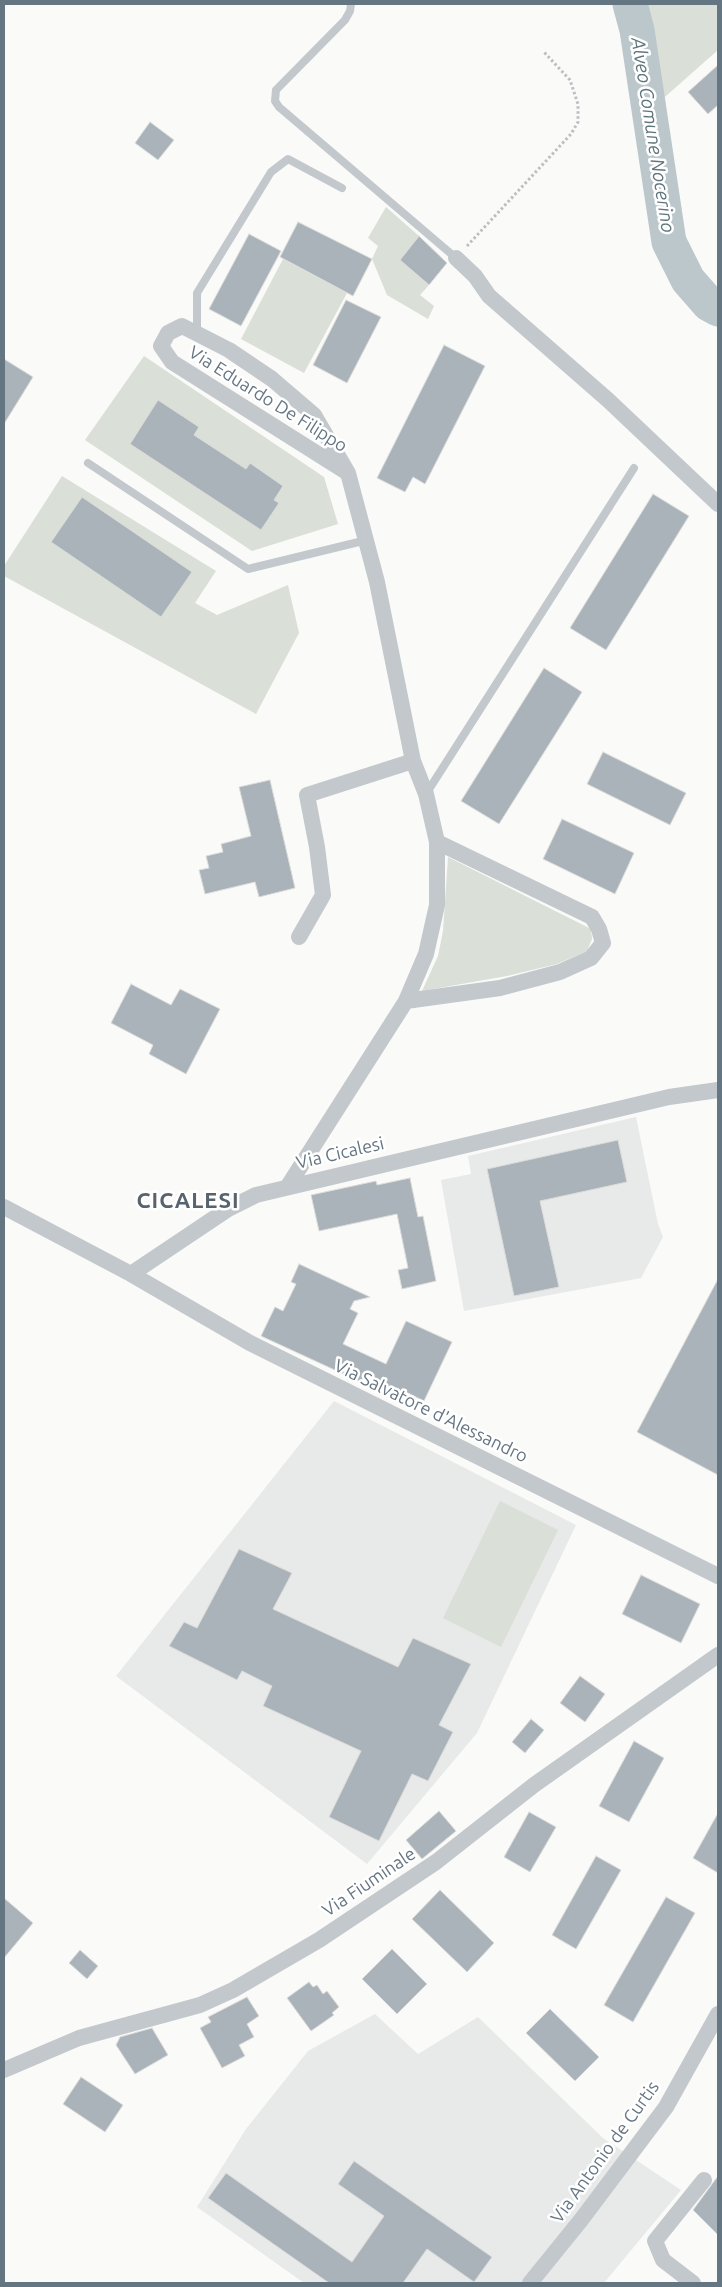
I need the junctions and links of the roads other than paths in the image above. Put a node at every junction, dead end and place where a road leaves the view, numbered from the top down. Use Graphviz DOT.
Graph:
graph roads {
  1 [pos="351,4"];
  2 [pos="342,188"];
  3 [pos="456,258"];
  4 [pos="196,333"];
  5 [pos="88,463"];
  6 [pos="634,468"];
  7 [pos="348,473"];
  8 [pos="718,504"];
  9 [pos="367,540"];
  10 [pos="413,761"];
  11 [pos="426,794"];
  12 [pos="437,842"];
  13 [pos="299,937"];
  14 [pos="406,1001"];
  15 [pos="718,1090"];
  16 [pos="288,1186"];
  17 [pos="4,1207"];
  18 [pos="131,1274"];
  19 [pos="718,1576"];
  20 [pos="718,1655"];
  21 [pos="718,2014"];
  22 [pos="4,2070"];
  23 [pos="704,2180"];
  24 [pos="530,2283"];
  25 [pos="693,2283"];
  1 -- 3 [label="lane"];
  2 -- 4 [label="lane"];
  3 -- 8 [label="street"];
  4 -- 7 [label="street, Via Eduardo De Filippo"];
  4 -- 7 [label="street, Via Eduardo De Filippo"];
  5 -- 9 [label="lane"];
  6 -- 11 [label="lane"];
  7 -- 9 [label="street, Via Eduardo De Filippo"];
  9 -- 10 [label="street, Via Eduardo De Filippo"];
  10 -- 11 [label="street, Via Eduardo De Filippo"];
  10 -- 13 [label="street"];
  11 -- 12 [label="street, Via Eduardo De Filippo"];
  12 -- 14 [label="street, Via Eduardo De Filippo"];
  12 -- 14 [label="street"];
  14 -- 16 [label="street, Via Eduardo De Filippo"];
  15 -- 16 [label="street, Via Cicalesi"];
  16 -- 18 [label="street, Via Cicalesi"];
  17 -- 18 [label="street"];
  18 -- 19 [label="street, Via Salvatore d'Alessandro"];
  20 -- 22 [label="street, Via Fiuminale"];
  21 -- 24 [label="street, Via Antonio de Curtis"];
  23 -- 25 [label="street"];
}
